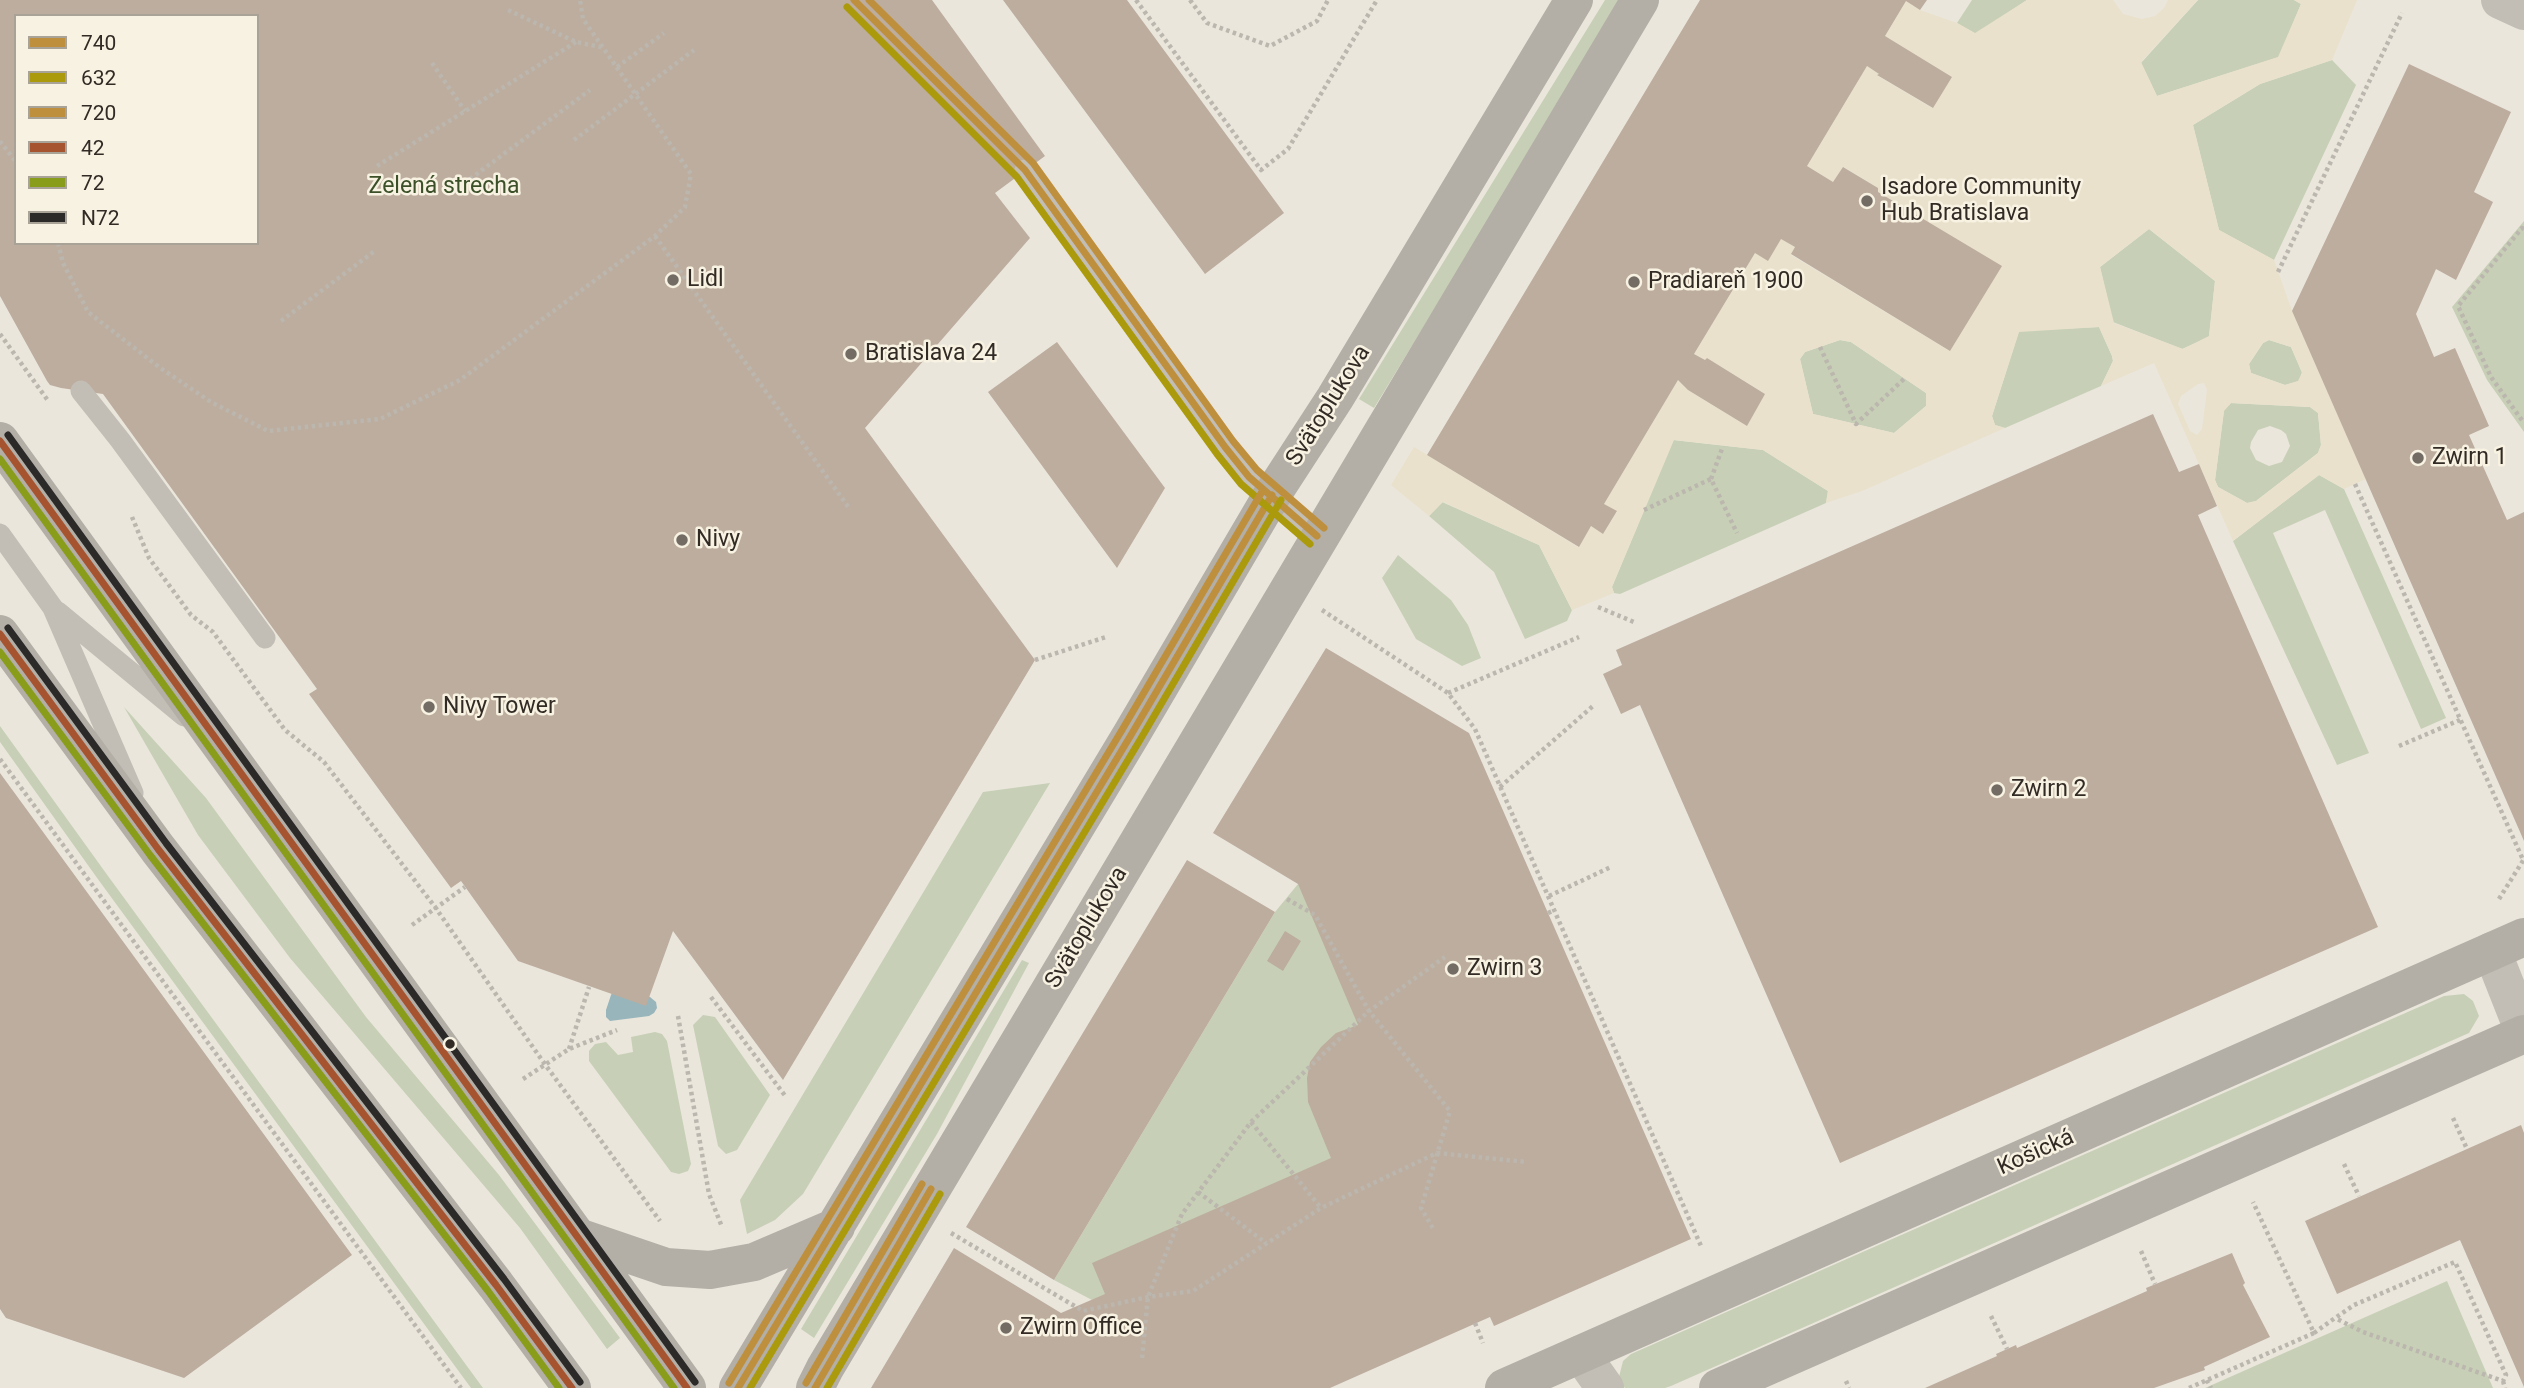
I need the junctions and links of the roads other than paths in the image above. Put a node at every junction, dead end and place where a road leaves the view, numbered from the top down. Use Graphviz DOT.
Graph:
graph roads {
  1 [pos="1574,0"];
  2 [pos="1640,0"];
  3 [pos="2500,0"];
  4 [pos="2524,11"];
  5 [pos="1025,170"];
  6 [pos="81,391"];
  7 [pos="0,441"];
  8 [pos="1272,495"];
  9 [pos="0,534"];
  10 [pos="1320,538"];
  11 [pos="53,608"];
  12 [pos="0,634"];
  13 [pos="265,638"];
  14 [pos="220,745"];
  15 [pos="158,849"];
  16 [pos="2508,944"];
  17 [pos="2524,1033"];
  18 [pos="836,1227"];
  19 [pos="578,1237"];
  20 [pos="1581,1354"];
  21 [pos="816,1381"];
  22 [pos="572,1388"];
  23 [pos="687,1388"];
  24 [pos="738,1388"];
  25 [pos="1504,1388"];
  26 [pos="1605,1388"];
  27 [pos="1718,1388"];
  1 -- 8 [label="street, Svätoplukova"];
  2 -- 10 [label="street, Svätoplukova"];
  3 -- 4 [label="street"];
  5 -- 8 [label="lane"];
  6 -- 13 [label="lane"];
  7 -- 14 [label="street"];
  8 -- 10 [label="lane"];
  8 -- 18 [label="street, Svätoplukova"];
  9 -- 11 [label="lane"];
  10 -- 21 [label="street, Svätoplukova"];
  11 -- 14 [label="lane"];
  11 -- 15 [label="lane"];
  12 -- 15 [label="street"];
  14 -- 19 [label="street"];
  15 -- 22 [label="street"];
  16 -- 17 [label="street, Košická"];
  16 -- 20 [label="street, Košická"];
  17 -- 27 [label="street, Košická"];
  18 -- 19 [label="street"];
  18 -- 24 [label="street, Svätoplukova"];
  19 -- 23 [label="street"];
  20 -- 25 [label="street, Košická"];
  20 -- 26 [label="street"];
}
